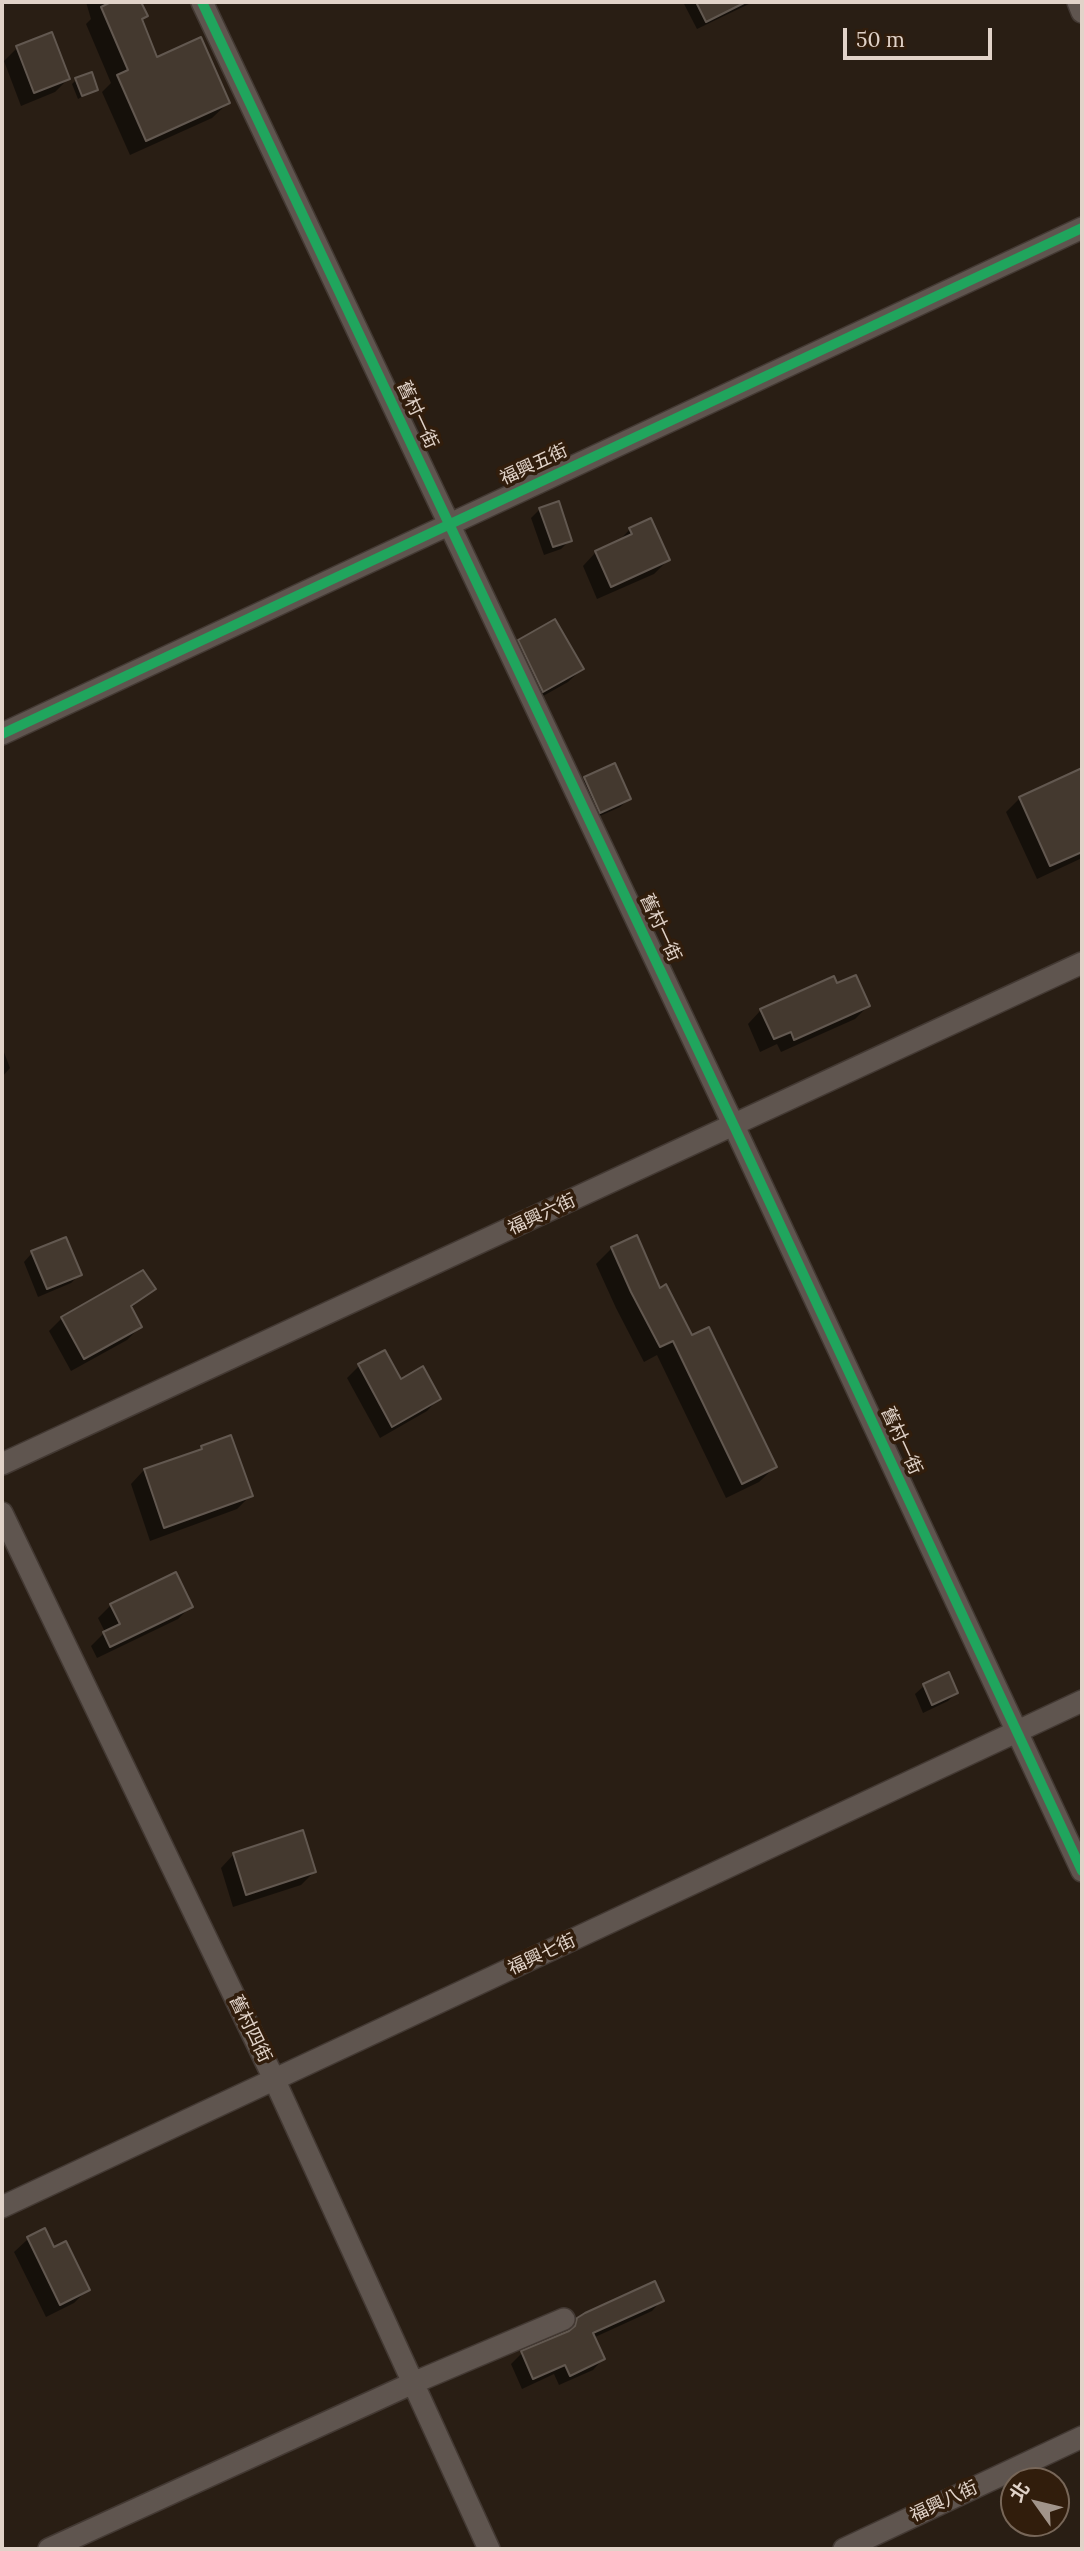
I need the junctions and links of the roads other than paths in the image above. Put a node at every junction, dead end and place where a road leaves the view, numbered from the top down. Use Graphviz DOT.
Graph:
graph roads {
  1 [pos="202,2"];
  2 [pos="1078,2"];
  3 [pos="1082,12"];
  4 [pos="1082,228"];
  5 [pos="449,524"];
  6 [pos="2,734"];
  7 [pos="1082,963"];
  8 [pos="734,1126"];
  9 [pos="2,1464"];
  10 [pos="2,1513"];
  11 [pos="1082,1701"];
  12 [pos="1017,1731"];
  13 [pos="1082,1871"];
  14 [pos="275,2081"];
  15 [pos="2,2207"];
  16 [pos="564,2319"];
  17 [pos="413,2383"];
  18 [pos="1082,2437"];
  19 [pos="49,2549"];
  20 [pos="489,2549"];
  21 [pos="844,2549"];
  1 -- 5 [label="street, 舊村一街"];
  2 -- 3 [label="street"];
  4 -- 5 [label="street, 福興五街"];
  5 -- 6 [label="street, 福興五街"];
  5 -- 8 [label="street, 舊村一街"];
  7 -- 8 [label="street, 福興六街"];
  8 -- 9 [label="street, 福興六街"];
  8 -- 12 [label="street, 舊村一街"];
  10 -- 14 [label="street, 舊村四街"];
  11 -- 12 [label="street, 福興七街"];
  12 -- 13 [label="street, 舊村一街"];
  12 -- 14 [label="street, 福興七街"];
  14 -- 15 [label="street, 福興七街"];
  14 -- 17 [label="street, 舊村四街"];
  16 -- 17 [label="street"];
  17 -- 19 [label="street"];
  17 -- 20 [label="street, 舊村四街"];
  18 -- 21 [label="street, 福興八街"];
}
